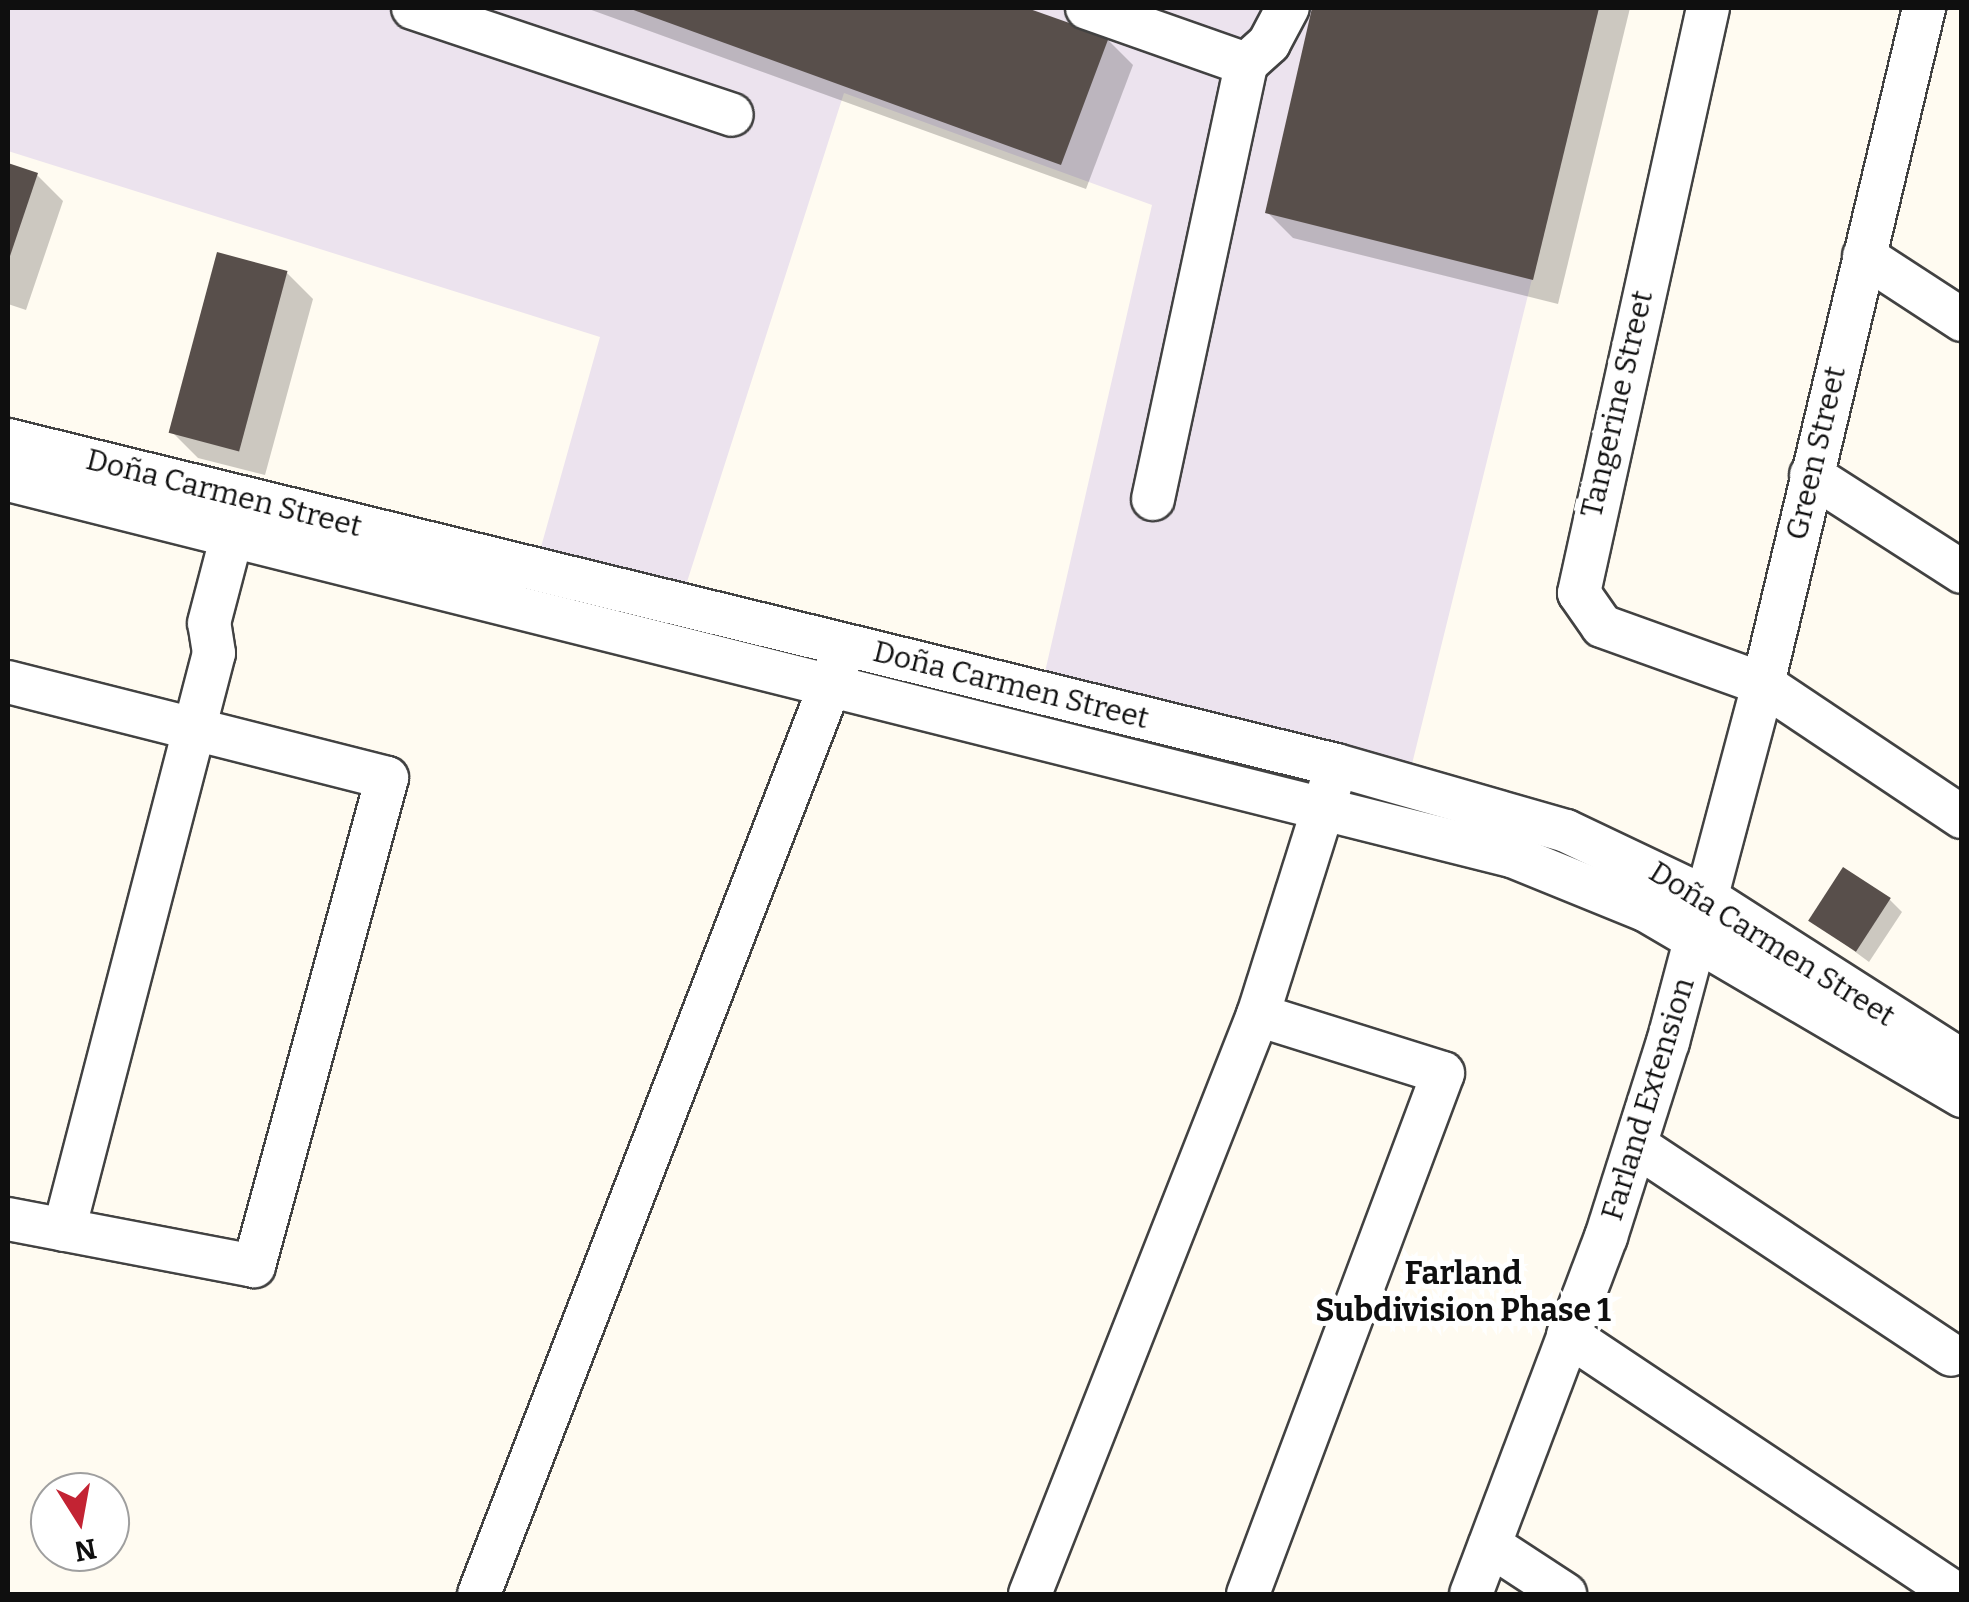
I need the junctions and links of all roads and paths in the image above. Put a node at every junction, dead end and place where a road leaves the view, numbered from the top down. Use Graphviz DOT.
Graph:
graph roads {
  1 [pos="413,8"];
  2 [pos="1087,8"];
  3 [pos="1288,8"];
  4 [pos="1708,8"];
  5 [pos="1924,8"];
  6 [pos="1246,64"];
  7 [pos="732,115"];
  8 [pos="1864,256"];
  9 [pos="1962,320"];
  10 [pos="8,440"];
  11 [pos="1810,475"];
  12 [pos="8,480"];
  13 [pos="1153,499"];
  14 [pos="249,520"];
  15 [pos="1962,572"];
  16 [pos="838,664"];
  17 [pos="8,682"];
  18 [pos="1763,684"];
  19 [pos="195,730"];
  20 [pos="1336,765"];
  21 [pos="1324,806"];
  22 [pos="1962,817"];
  23 [pos="1708,898"];
  24 [pos="1696,939"];
  25 [pos="1258,1015"];
  26 [pos="1962,1061"];
  27 [pos="1962,1096"];
  28 [pos="1637,1146"];
  29 [pos="8,1219"];
  30 [pos="64,1230"];
  31 [pos="1568,1335"];
  32 [pos="1951,1354"];
  33 [pos="1490,1545"];
  34 [pos="479,1594"];
  35 [pos="1030,1594"];
  36 [pos="1248,1594"];
  37 [pos="1471,1594"];
  38 [pos="1565,1594"];
  39 [pos="1957,1594"];
  1 -- 7 [label="street"];
  2 -- 6 [label="street"];
  3 -- 6 [label="street"];
  4 -- 18 [label="street, Tangerine Street"];
  5 -- 8 [label="street, Green Street"];
  6 -- 13 [label="street"];
  8 -- 9 [label="street"];
  8 -- 11 [label="street, Green Street"];
  10 -- 14 [label="street, Doña Carmen Street"];
  11 -- 15 [label="street"];
  11 -- 18 [label="street, Green Street"];
  12 -- 14 [label="street, Doña Carmen Street"];
  14 -- 16 [label="street, Doña Carmen Street"];
  14 -- 19 [label="street"];
  16 -- 20 [label="street, Doña Carmen Street"];
  16 -- 21 [label="street, Doña Carmen Street"];
  16 -- 34 [label="street"];
  17 -- 19 [label="street"];
  18 -- 22 [label="street, Tangerine Street"];
  18 -- 23 [label="street, Green Street"];
  19 -- 30 [label="street"];
  19 -- 30 [label="street"];
  20 -- 21 [label="street"];
  20 -- 23 [label="street, Doña Carmen Street"];
  21 -- 24 [label="street, Doña Carmen Street"];
  21 -- 25 [label="street"];
  23 -- 24 [label="street, Farland Extension"];
  23 -- 26 [label="street, Doña Carmen Street"];
  24 -- 27 [label="street, Doña Carmen Street"];
  24 -- 28 [label="street, Farland Extension"];
  25 -- 35 [label="street"];
  25 -- 36 [label="street"];
  28 -- 31 [label="street, Farland Extension"];
  28 -- 32 [label="street"];
  29 -- 30 [label="street"];
  31 -- 33 [label="street, Farland Extension"];
  31 -- 39 [label="street"];
  33 -- 37 [label="street, Farland Extension"];
  33 -- 38 [label="street"];
}
